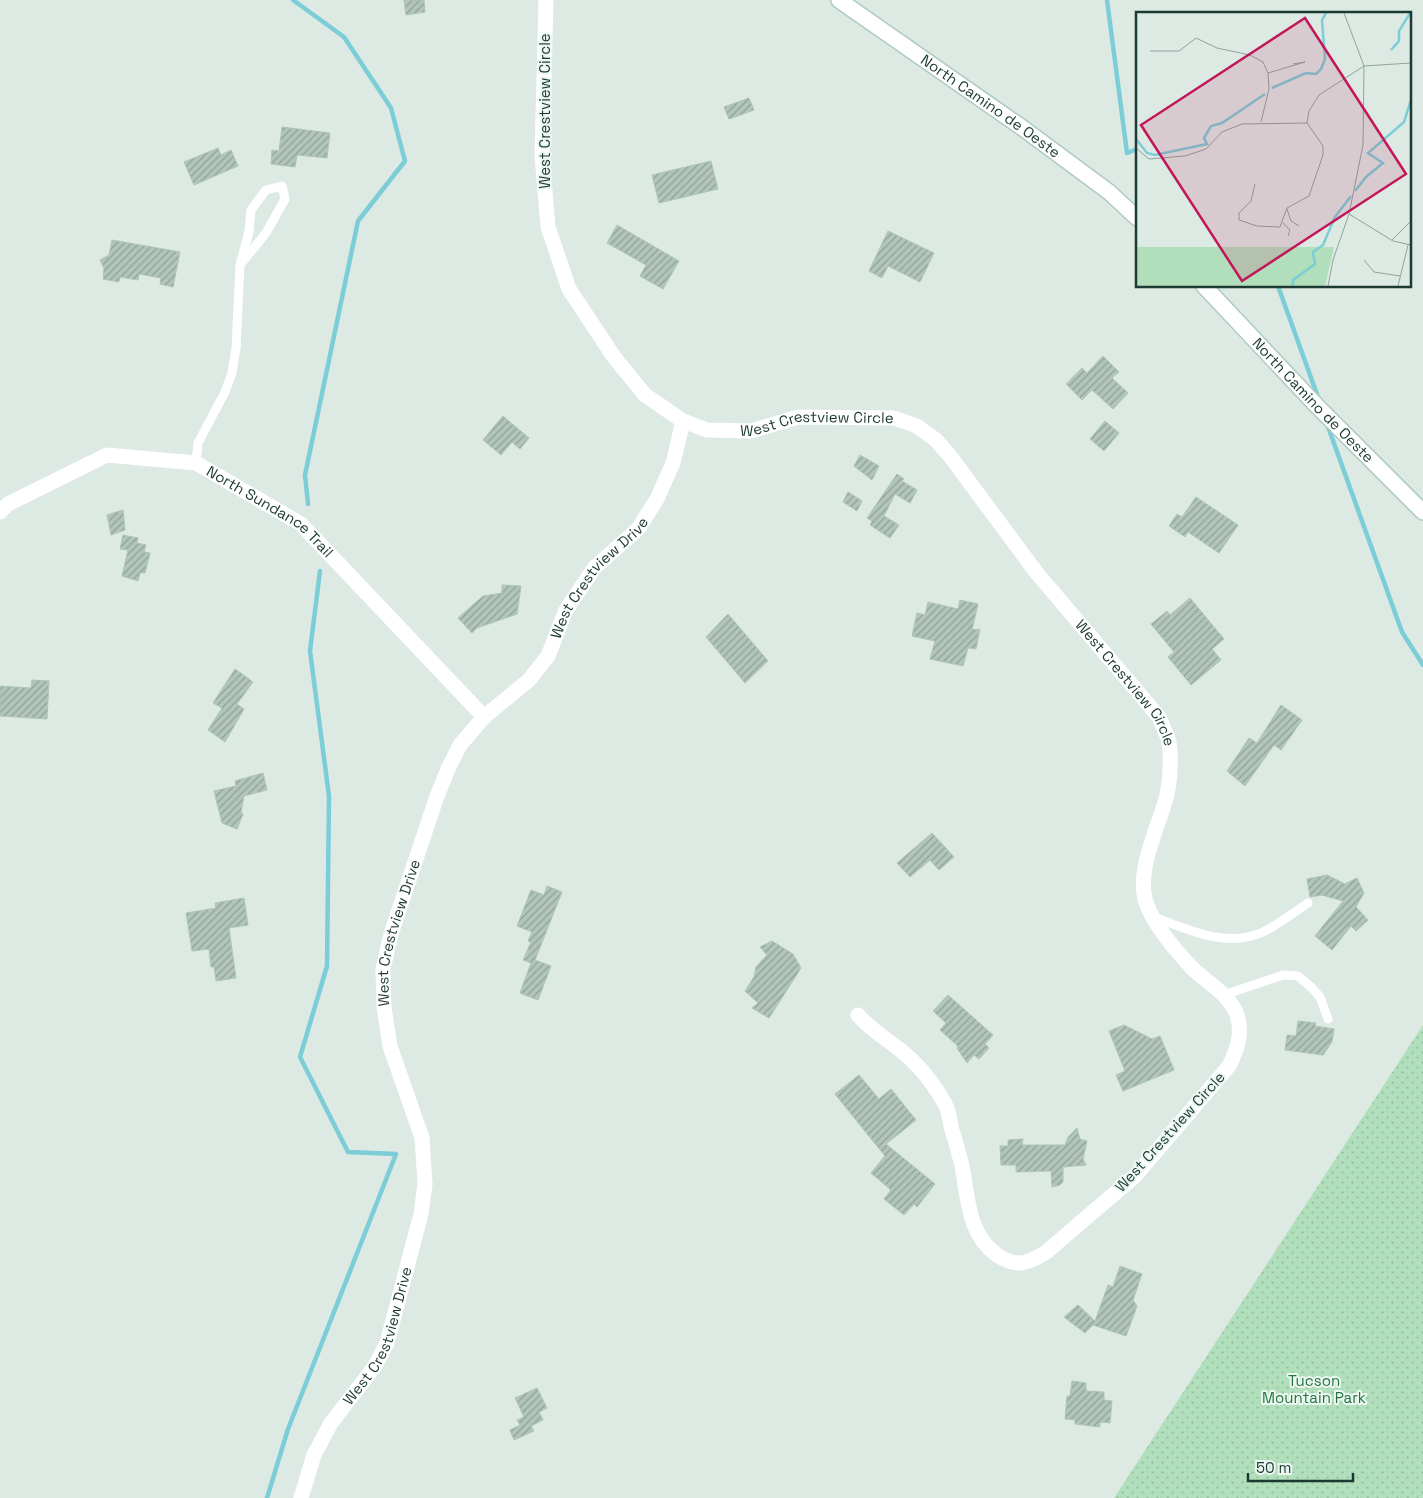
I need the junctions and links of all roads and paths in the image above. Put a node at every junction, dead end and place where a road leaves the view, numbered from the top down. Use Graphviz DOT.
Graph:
graph roads {
  1 [pos="546,0"];
  2 [pos="839,0"];
  3 [pos="1136,217"];
  4 [pos="240,265"];
  5 [pos="1206,288"];
  6 [pos="683,421"];
  7 [pos="196,463"];
  8 [pos="1394,483"];
  9 [pos="1423,494"];
  10 [pos="0,512"];
  11 [pos="1423,512"];
  12 [pos="484,717"];
  13 [pos="1308,903"];
  14 [pos="1152,916"];
  15 [pos="1224,995"];
  16 [pos="858,1016"];
  17 [pos="1328,1018"];
  18 [pos="300,1498"];
  1 -- 6 [label="street, West Crestview Circle"];
  2 -- 3 [label="street, North Camino de Oeste"];
  4 -- 4 [label="lane"];
  4 -- 7 [label="lane"];
  5 -- 8 [label="street, North Camino de Oeste"];
  6 -- 12 [label="street, West Crestview Drive"];
  6 -- 14 [label="street, West Crestview Circle"];
  7 -- 10 [label="street, North Sundance Trail"];
  7 -- 12 [label="street, North Sundance Trail"];
  8 -- 9 [label="street"];
  8 -- 11 [label="street, North Camino de Oeste"];
  12 -- 18 [label="street, West Crestview Drive"];
  13 -- 14 [label="lane"];
  14 -- 15 [label="street, West Crestview Circle"];
  15 -- 16 [label="street, West Crestview Circle"];
  15 -- 17 [label="lane"];
}
